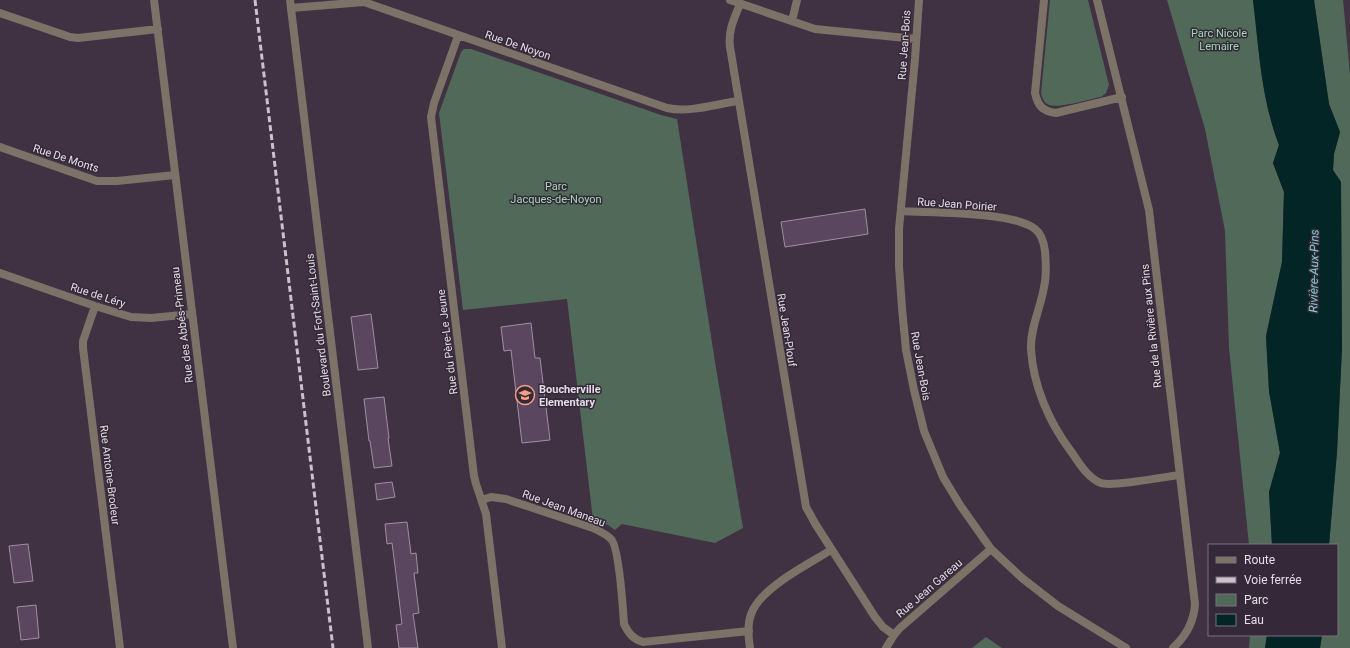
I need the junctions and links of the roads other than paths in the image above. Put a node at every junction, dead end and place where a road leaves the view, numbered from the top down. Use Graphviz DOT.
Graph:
graph roads {
  1 [pos="154,0"];
  2 [pos="730,0"];
  3 [pos="797,0"];
  4 [pos="918,0"];
  5 [pos="1044,0"];
  6 [pos="1097,0"];
  7 [pos="290,4"];
  8 [pos="740,4"];
  9 [pos="0,13"];
  10 [pos="792,21"];
  11 [pos="158,29"];
  12 [pos="458,36"];
  13 [pos="916,39"];
  14 [pos="1122,97"];
  15 [pos="738,101"];
  16 [pos="0,147"];
  17 [pos="175,175"];
  18 [pos="901,211"];
  19 [pos="0,273"];
  20 [pos="95,306"];
  21 [pos="192,314"];
  22 [pos="1179,475"];
  23 [pos="482,500"];
  24 [pos="991,549"];
  25 [pos="831,550"];
  26 [pos="748,631"];
  27 [pos="894,635"];
  28 [pos="120,648"];
  29 [pos="232,648"];
  30 [pos="368,648"];
  31 [pos="502,648"];
  32 [pos="750,648"];
  33 [pos="886,648"];
  34 [pos="1126,648"];
  35 [pos="1173,648"];
  1 -- 11 [label="street, Rue des Abbés-Primeau"];
  2 -- 8 [label="street"];
  3 -- 10 [label="street"];
  4 -- 13 [label="street, Rue Jean-Bois"];
  5 -- 14 [label="street"];
  6 -- 14 [label="street, Rue de la Rivière aux Pins"];
  7 -- 12 [label="street, Rue De Noyon"];
  7 -- 30 [label="street, Boulevard du Fort-Saint-Louis"];
  8 -- 10 [label="street"];
  8 -- 15 [label="street, Rue Jean-Plouf"];
  9 -- 11 [label="street"];
  10 -- 13 [label="street"];
  11 -- 17 [label="street, Rue des Abbés-Primeau"];
  12 -- 15 [label="street, Rue De Noyon"];
  12 -- 23 [label="street, Rue du Père-Le Jeune"];
  13 -- 18 [label="street, Rue Jean-Bois"];
  14 -- 22 [label="street, Rue de la Rivière aux Pins"];
  15 -- 25 [label="street, Rue Jean-Plouf"];
  16 -- 17 [label="street, Rue De Monts"];
  17 -- 21 [label="street, Rue des Abbés-Primeau"];
  18 -- 22 [label="street, Rue Jean Poirier"];
  18 -- 24 [label="street, Rue Jean-Bois"];
  19 -- 20 [label="street, Rue de Léry"];
  20 -- 21 [label="street, Rue de Léry"];
  20 -- 28 [label="street, Rue Antoine-Brodeur"];
  21 -- 29 [label="street, Rue des Abbés-Primeau"];
  22 -- 35 [label="street, Rue de la Rivière aux Pins"];
  23 -- 26 [label="street, Rue Jean Maneau"];
  23 -- 31 [label="street, Rue du Père-Le Jeune"];
  24 -- 27 [label="street, Rue Jean Gareau"];
  24 -- 34 [label="street, Rue Jean-Bois"];
  25 -- 26 [label="street"];
  25 -- 27 [label="street, Rue Jean-Plouf"];
  26 -- 32 [label="street"];
  27 -- 33 [label="street, Rue Jean Gareau"];
}
